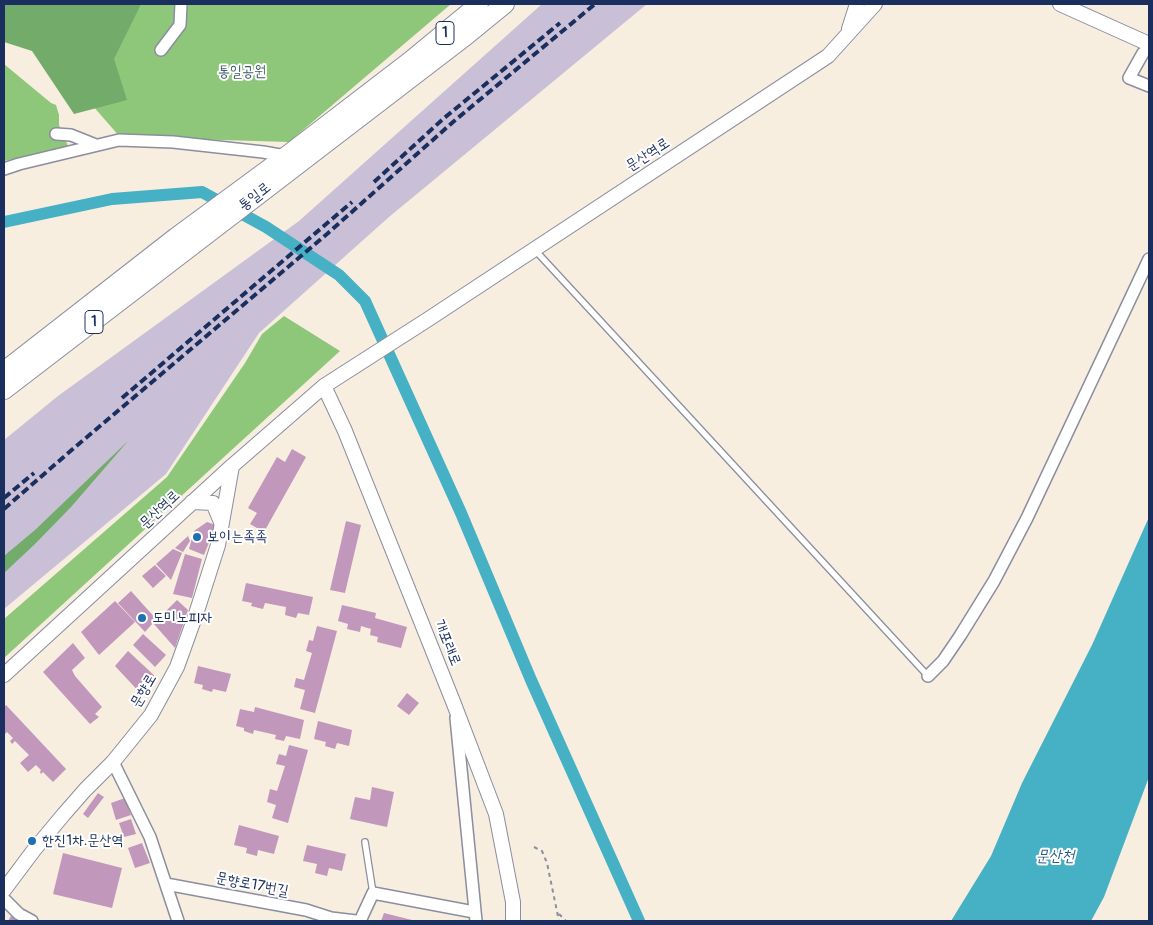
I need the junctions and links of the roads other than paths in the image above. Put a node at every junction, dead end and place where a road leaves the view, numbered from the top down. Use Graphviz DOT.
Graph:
graph roads {
  1 [pos="181,4"];
  2 [pos="479,4"];
  3 [pos="505,4"];
  4 [pos="857,4"];
  5 [pos="874,4"];
  6 [pos="1060,4"];
  7 [pos="847,35"];
  8 [pos="1146,48"];
  9 [pos="160,50"];
  10 [pos="1149,86"];
  11 [pos="56,134"];
  12 [pos="96,145"];
  13 [pos="298,152"];
  14 [pos="4,169"];
  15 [pos="180,245"];
  16 [pos="534,249"];
  17 [pos="1149,259"];
  18 [pos="4,370"];
  19 [pos="324,386"];
  20 [pos="4,390"];
  21 [pos="232,466"];
  22 [pos="192,502"];
  23 [pos="222,522"];
  24 [pos="4,676"];
  25 [pos="928,676"];
  26 [pos="454,704"];
  27 [pos="113,762"];
  28 [pos="365,842"];
  29 [pos="166,884"];
  30 [pos="4,890"];
  31 [pos="373,893"];
  32 [pos="4,899"];
  33 [pos="475,917"];
  34 [pos="32,921"];
  35 [pos="178,921"];
  36 [pos="356,921"];
  37 [pos="360,921"];
  38 [pos="512,921"];
  1 -- 9 [label="street"];
  2 -- 13 [label="main road, 통일로 / 1"];
  3 -- 13 [label="main road, 통일로 / 1"];
  4 -- 7 [label="street"];
  5 -- 7 [label="street, 문산역로"];
  6 -- 8 [label="street"];
  7 -- 16 [label="street, 문산역로"];
  8 -- 10 [label="street"];
  11 -- 12 [label="street"];
  12 -- 13 [label="street"];
  12 -- 14 [label="street"];
  13 -- 15 [label="main road, 통일로 / 1"];
  13 -- 15 [label="main road, 통일로 / 1"];
  15 -- 18 [label="main road, 통일로 / 1"];
  15 -- 20 [label="main road, 통일로 / 1"];
  16 -- 19 [label="street, 문산역로"];
  16 -- 25 [label="lane"];
  17 -- 25 [label="street"];
  19 -- 21 [label="street, 문산역로"];
  19 -- 26 [label="street, 개포래로"];
  21 -- 22 [label="street, 문산역로"];
  21 -- 23 [label="street, 문향로"];
  22 -- 23 [label="street"];
  22 -- 24 [label="street, 문산역로"];
  23 -- 27 [label="street, 문향로"];
  26 -- 33 [label="street"];
  26 -- 38 [label="street, 개포래로"];
  27 -- 29 [label="street"];
  27 -- 30 [label="street, 문향로"];
  28 -- 31 [label="lane"];
  29 -- 35 [label="street"];
  29 -- 36 [label="street, 문향로17번길"];
  31 -- 33 [label="street"];
  31 -- 37 [label="street"];
  32 -- 34 [label="street"];
}
